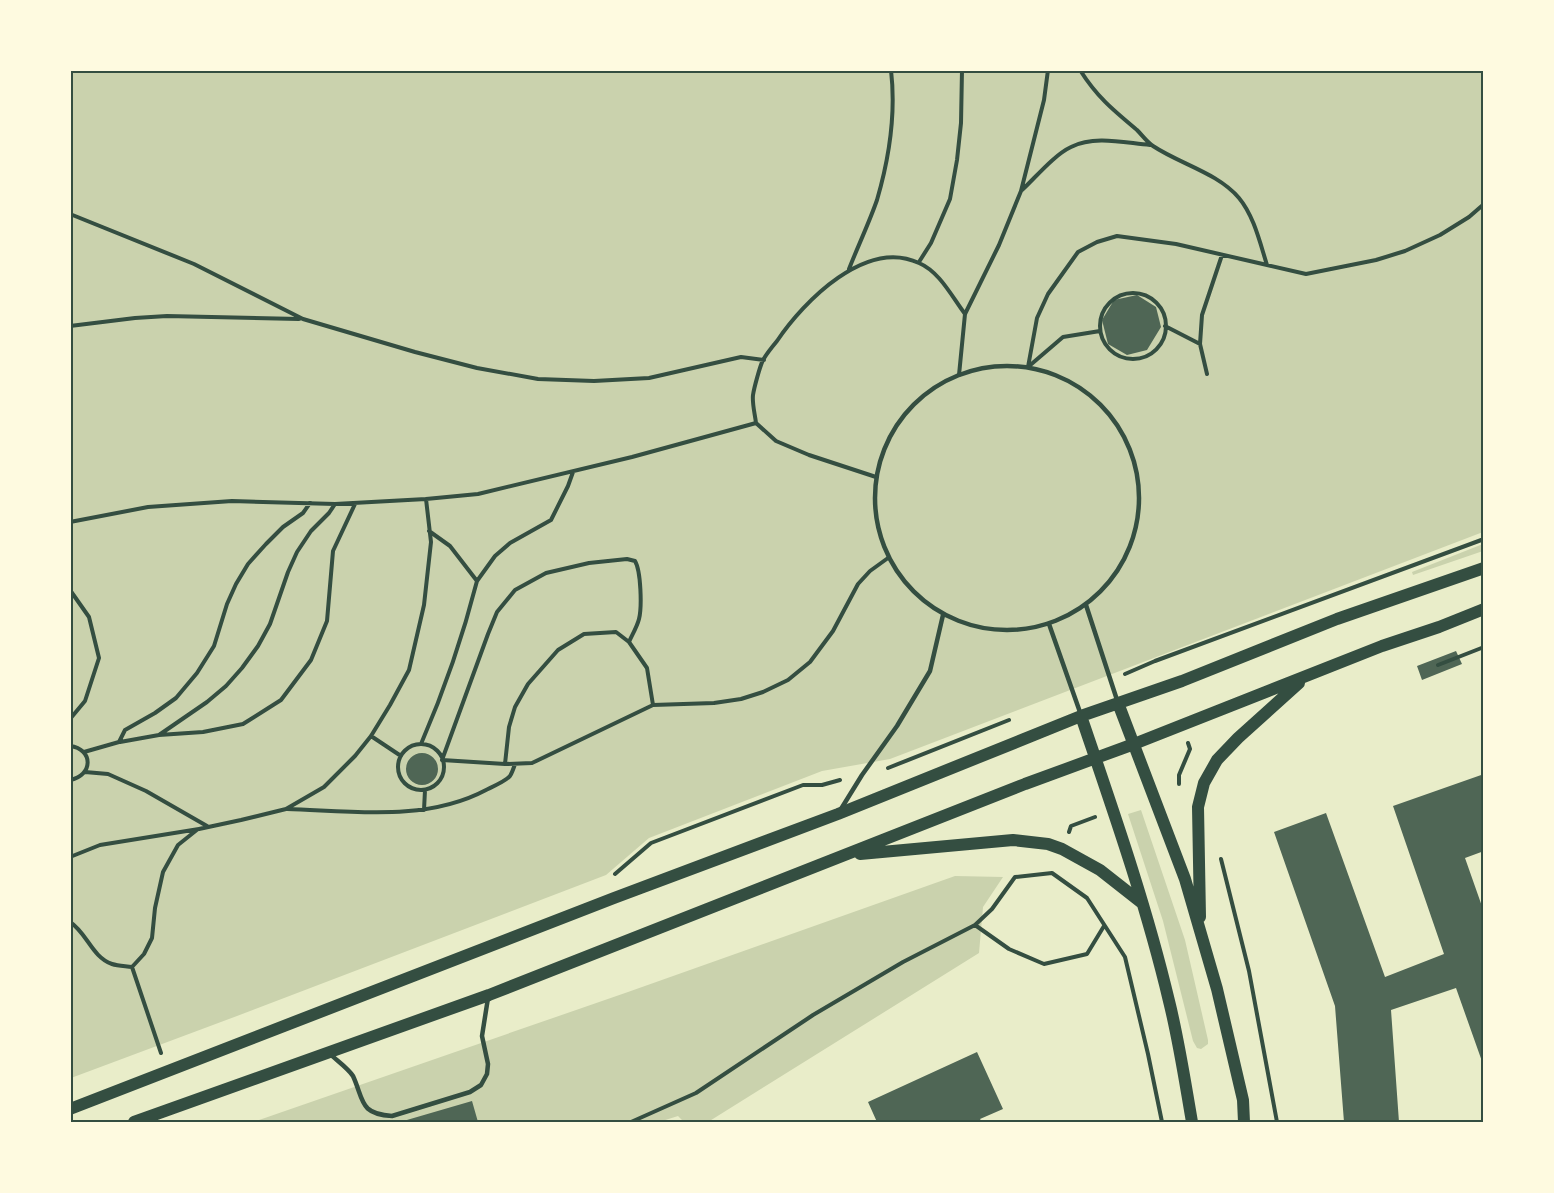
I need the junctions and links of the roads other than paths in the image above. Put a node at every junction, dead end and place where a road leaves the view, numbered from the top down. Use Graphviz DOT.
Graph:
graph roads {
  1 [pos="1484,568"];
  2 [pos="1086,605"];
  3 [pos="1484,609"];
  4 [pos="943,615"];
  5 [pos="1049,624"];
  6 [pos="1305,677"];
  7 [pos="1118,703"];
  8 [pos="1081,716"];
  9 [pos="1134,744"];
  10 [pos="1095,758"];
  11 [pos="838,814"];
  12 [pos="844,856"];
  13 [pos="1143,904"];
  14 [pos="1201,933"];
  15 [pos="489,995"];
  16 [pos="329,1053"];
  17 [pos="70,1109"];
  18 [pos="134,1122"];
  19 [pos="1192,1122"];
  20 [pos="1244,1122"];
  1 -- 7 [label="main road"];
  2 -- 4 [label="lane"];
  2 -- 5 [label="lane"];
  2 -- 7 [label="lane"];
  3 -- 6 [label="main road"];
  4 -- 5 [label="lane"];
  4 -- 11 [label="lane"];
  5 -- 8 [label="lane"];
  6 -- 9 [label="main road"];
  6 -- 14 [label="main road"];
  7 -- 8 [label="main road"];
  7 -- 9 [label="main road"];
  8 -- 10 [label="main road"];
  8 -- 11 [label="main road"];
  9 -- 10 [label="main road"];
  9 -- 14 [label="main road"];
  10 -- 12 [label="main road"];
  10 -- 13 [label="main road"];
  11 -- 17 [label="main road"];
  12 -- 13 [label="main road"];
  12 -- 15 [label="main road"];
  13 -- 19 [label="main road"];
  14 -- 20 [label="main road"];
  15 -- 16 [label="main road"];
  15 -- 16 [label="lane"];
  16 -- 18 [label="main road"];
}
